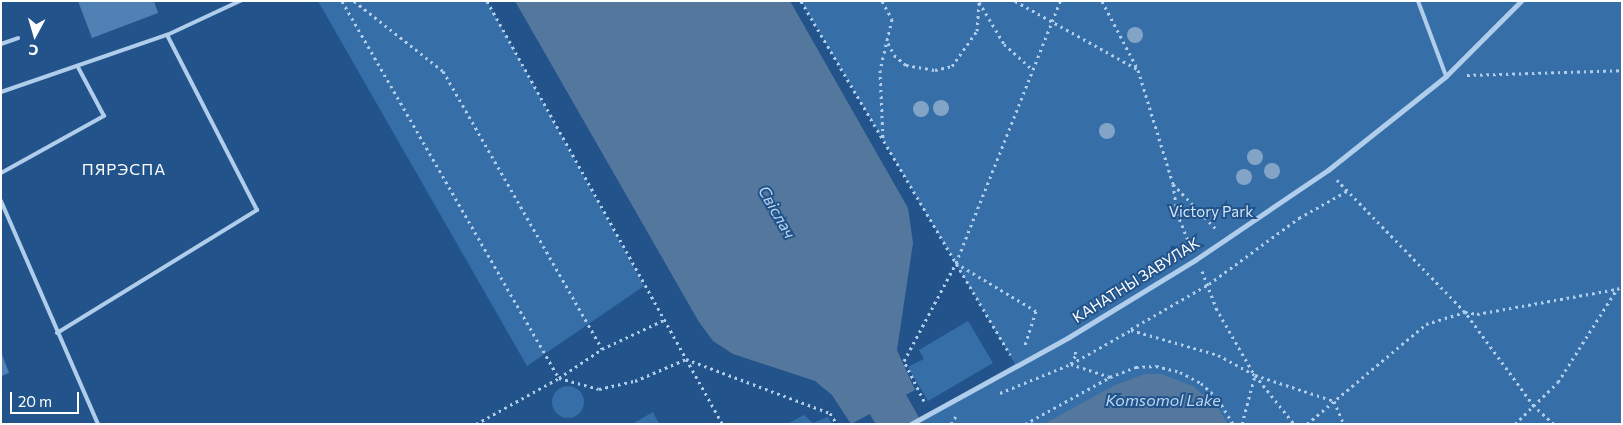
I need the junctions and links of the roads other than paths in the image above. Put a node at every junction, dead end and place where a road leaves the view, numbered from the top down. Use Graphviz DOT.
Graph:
graph roads {
  1 [pos="240,1"];
  2 [pos="1418,1"];
  3 [pos="1521,1"];
  4 [pos="167,35"];
  5 [pos="18,38"];
  6 [pos="1,44"];
  7 [pos="78,67"];
  8 [pos="1446,76"];
  9 [pos="1,92"];
  10 [pos="1,173"];
  11 [pos="1,201"];
  12 [pos="57,333"];
  13 [pos="98,424"];
  14 [pos="911,424"];
  1 -- 4 [label="lane"];
  2 -- 8 [label="lane"];
  3 -- 8 [label="street, КАНАТНЫ ЗАВУЛАК"];
  4 -- 7 [label="lane"];
  4 -- 12 [label="lane"];
  5 -- 6 [label="lane"];
  7 -- 9 [label="lane"];
  7 -- 10 [label="lane"];
  8 -- 14 [label="street, КАНАТНЫ ЗАВУЛАК"];
  11 -- 12 [label="lane"];
  12 -- 13 [label="lane"];
}
